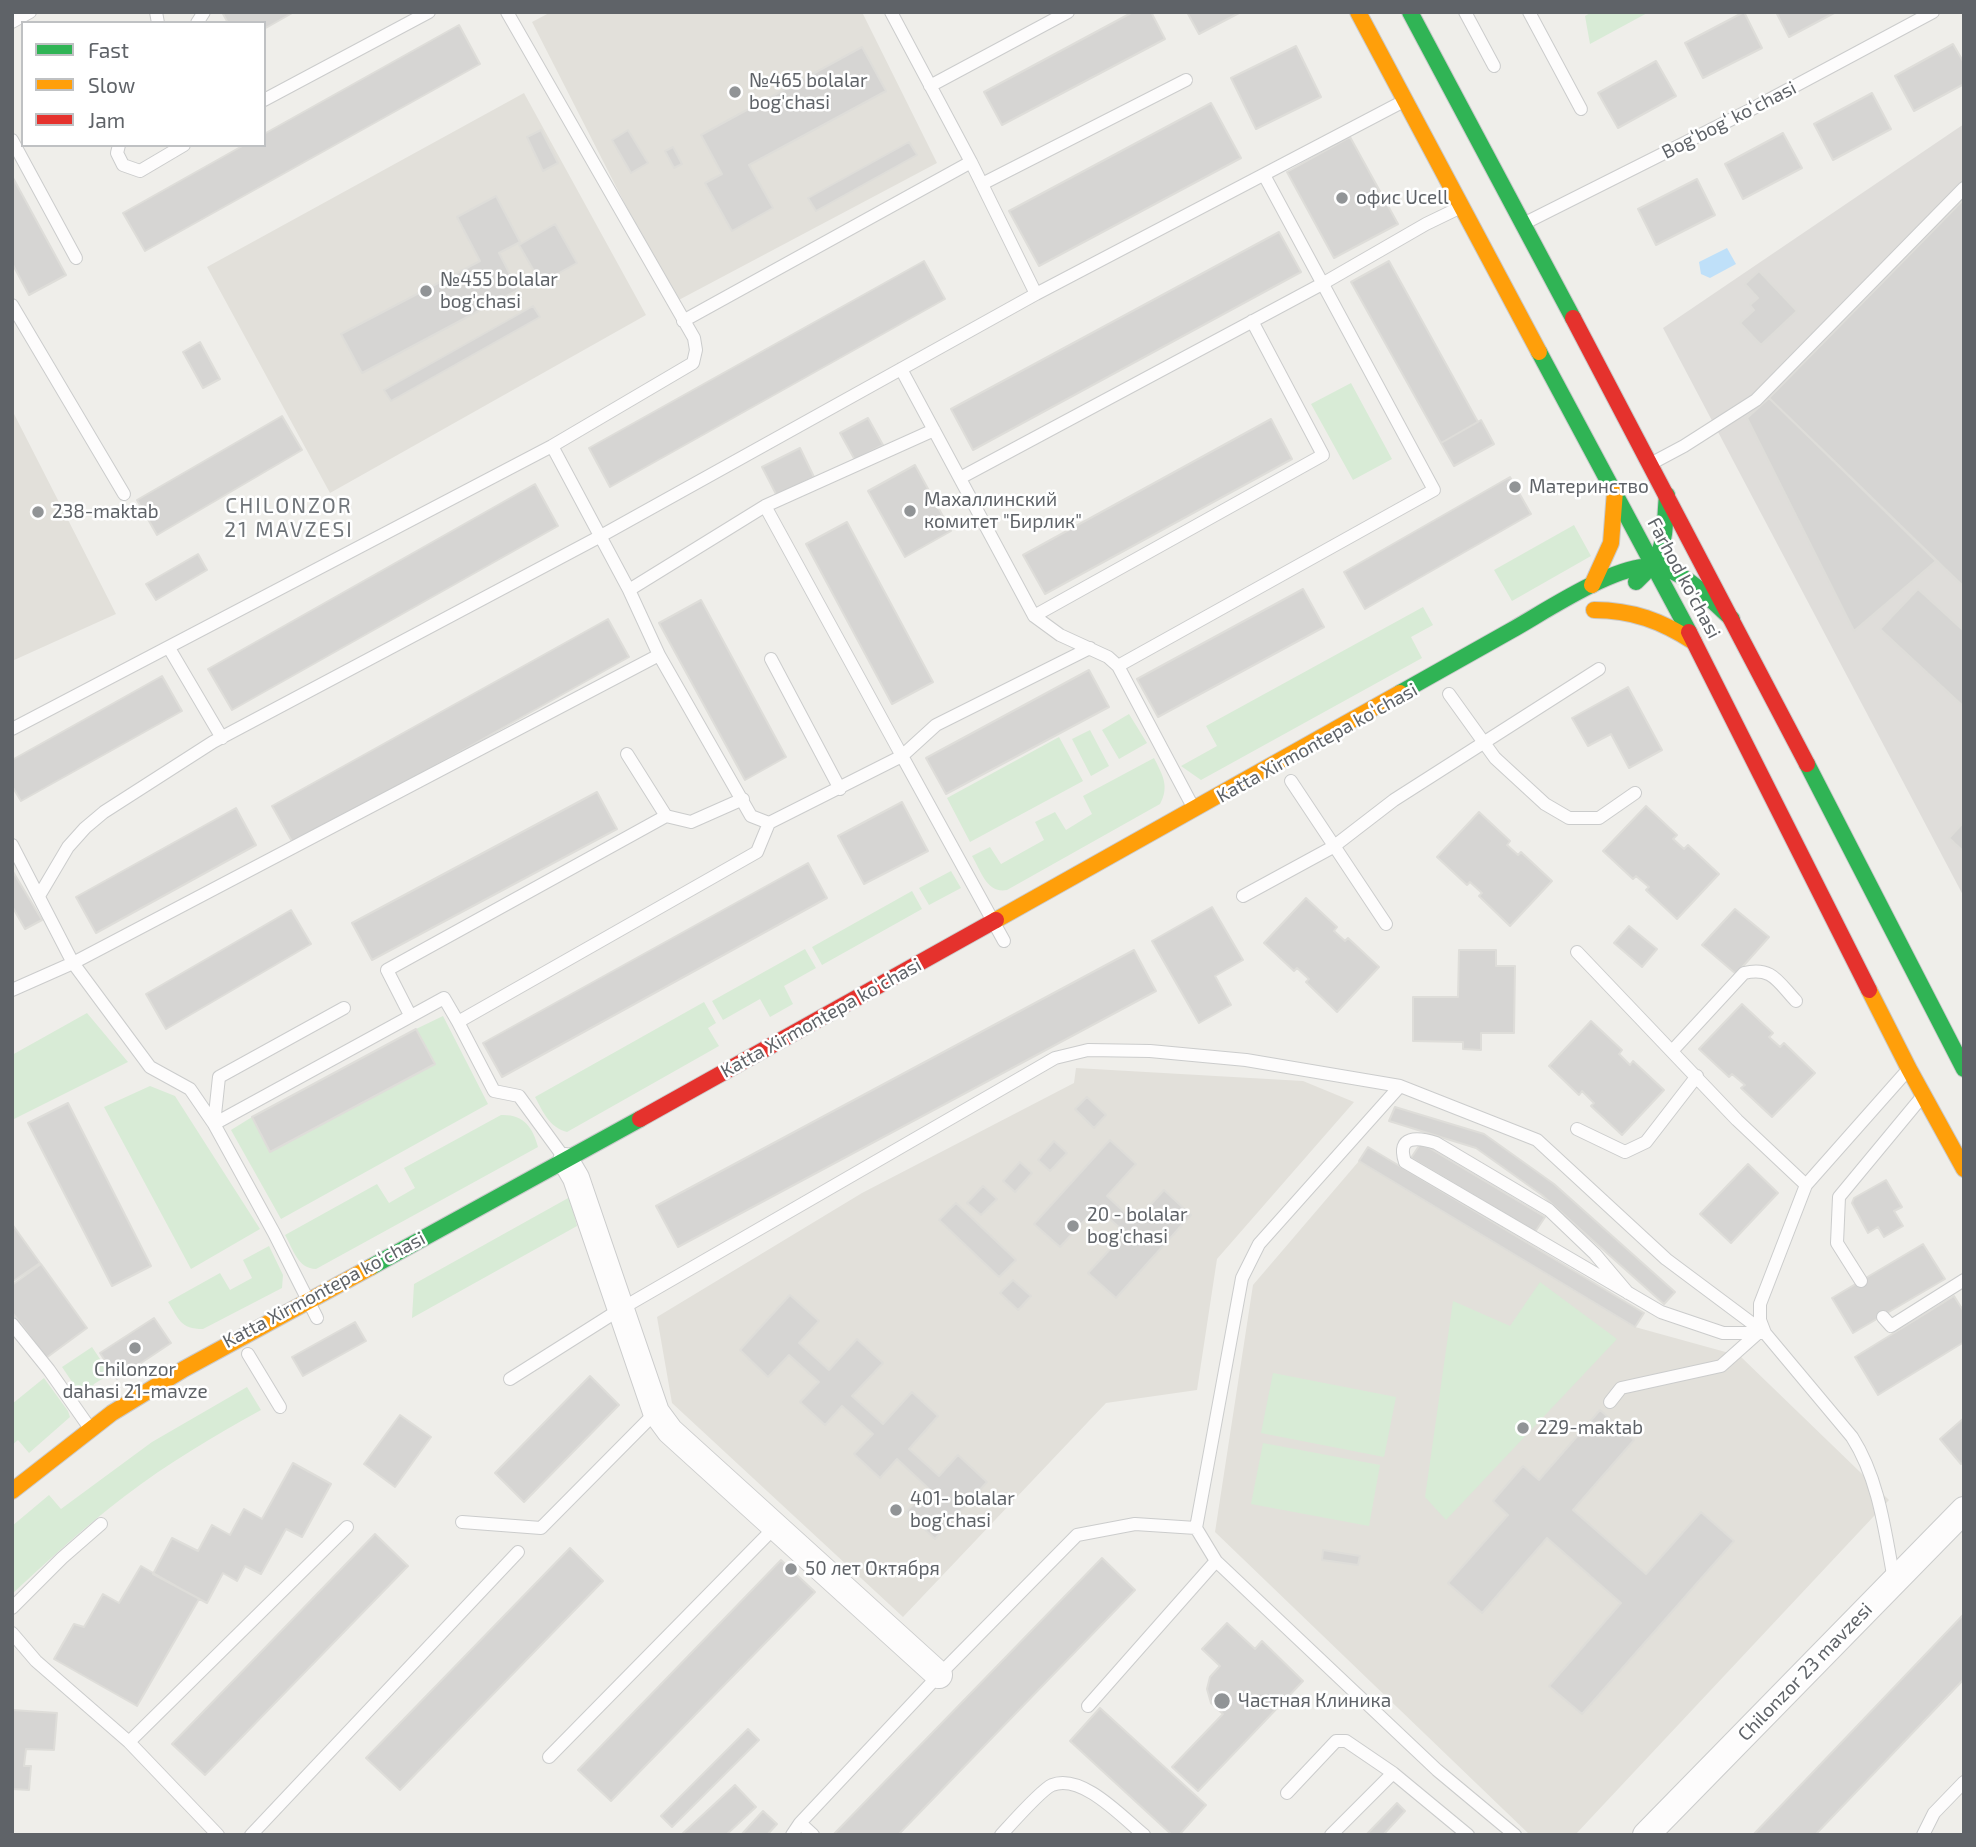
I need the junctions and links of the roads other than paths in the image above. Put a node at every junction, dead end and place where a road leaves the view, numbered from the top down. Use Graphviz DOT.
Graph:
graph roads {
  1 [pos="30,12"];
  2 [pos="429,12"];
  3 [pos="507,12"];
  4 [pos="891,12"];
  5 [pos="1068,12"];
  6 [pos="1358,12"];
  7 [pos="1410,12"];
  8 [pos="1465,12"];
  9 [pos="1529,12"];
  10 [pos="1933,12"];
  11 [pos="12,22"];
  12 [pos="1494,66"];
  13 [pos="1186,80"];
  14 [pos="930,86"];
  15 [pos="266,99"];
  16 [pos="1404,100"];
  17 [pos="1581,109"];
  18 [pos="12,139"];
  19 [pos="118,147"];
  20 [pos="181,147"];
  21 [pos="971,162"];
  22 [pos="1264,175"];
  23 [pos="982,184"];
  24 [pos="1964,188"];
  25 [pos="1461,208"];
  26 [pos="1524,224"];
  27 [pos="76,258"];
  28 [pos="1322,284"];
  29 [pos="1036,294"];
  30 [pos="12,305"];
  31 [pos="683,321"];
  32 [pos="1252,321"];
  33 [pos="901,369"];
  34 [pos="934,430"];
  35 [pos="552,446"];
  36 [pos="1651,464"];
  37 [pos="960,478"];
  38 [pos="1615,491"];
  39 [pos="124,494"];
  40 [pos="1667,495"];
  41 [pos="765,506"];
  42 [pos="599,537"];
  43 [pos="1654,565"];
  44 [pos="1592,585"];
  45 [pos="629,590"];
  46 [pos="1034,616"];
  47 [pos="1734,620"];
  48 [pos="1694,642"];
  49 [pos="169,648"];
  50 [pos="1090,649"];
  51 [pos="659,655"];
  52 [pos="771,659"];
  53 [pos="1118,666"];
  54 [pos="1599,669"];
  55 [pos="1449,694"];
  56 [pos="12,729"];
  57 [pos="222,738"];
  58 [pos="1483,742"];
  59 [pos="627,754"];
  60 [pos="902,756"];
  61 [pos="1291,781"];
  62 [pos="840,789"];
  63 [pos="1635,793"];
  64 [pos="743,799"];
  65 [pos="1194,807"];
  66 [pos="666,816"];
  67 [pos="769,823"];
  68 [pos="12,845"];
  69 [pos="1333,848"];
  70 [pos="1243,895"];
  71 [pos="39,896"];
  72 [pos="993,920"];
  73 [pos="1386,924"];
  74 [pos="1004,941"];
  75 [pos="1577,952"];
  76 [pos="73,963"];
  77 [pos="12,990"];
  78 [pos="1796,1001"];
  79 [pos="344,1008"];
  80 [pos="410,1015"];
  81 [pos="458,1022"];
  82 [pos="1673,1050"];
  83 [pos="1909,1069"];
  84 [pos="1964,1069"];
  85 [pos="1697,1076"];
  86 [pos="1400,1086"];
  87 [pos="1923,1095"];
  88 [pos="214,1124"];
  89 [pos="1577,1129"];
  90 [pos="1964,1169"];
  91 [pos="574,1174"];
  92 [pos="1806,1185"];
  93 [pos="1964,1280"];
  94 [pos="1861,1281"];
  95 [pos="1628,1293"];
  96 [pos="308,1301"];
  97 [pos="332,1309"];
  98 [pos="619,1310"];
  99 [pos="1883,1317"];
  100 [pos="311,1321"];
  101 [pos="12,1324"];
  102 [pos="1761,1333"];
  103 [pos="249,1354"];
  104 [pos="510,1379"];
  105 [pos="1610,1402"];
  106 [pos="280,1407"];
  107 [pos="656,1412"];
  108 [pos="90,1429"];
  109 [pos="60,1474"];
  110 [pos="40,1489"];
  111 [pos="12,1490"];
  112 [pos="1964,1510"];
  113 [pos="462,1522"];
  114 [pos="101,1524"];
  115 [pos="776,1525"];
  116 [pos="347,1527"];
  117 [pos="1196,1528"];
  118 [pos="518,1552"];
  119 [pos="1216,1561"];
  120 [pos="1895,1580"];
  121 [pos="12,1608"];
  122 [pos="12,1633"];
  123 [pos="939,1675"];
  124 [pos="1088,1706"];
  125 [pos="129,1742"];
  126 [pos="549,1757"];
  127 [pos="1393,1773"];
  128 [pos="1964,1782"];
  129 [pos="1287,1793"];
  130 [pos="800,1823"];
  131 [pos="1464,1833"];
  132 [pos="218,1835"];
  133 [pos="251,1835"];
  134 [pos="792,1835"];
  135 [pos="813,1835"];
  136 [pos="1001,1835"];
  137 [pos="1144,1835"];
  138 [pos="1331,1835"];
  139 [pos="1515,1835"];
  140 [pos="1646,1835"];
  141 [pos="1923,1835"];
  1 -- 11 [label="lane"];
  2 -- 15 [label="lane"];
  3 -- 31 [label="lane"];
  4 -- 14 [label="lane"];
  5 -- 14 [label="lane"];
  6 -- 16 [label="main road, Farhod ko'chasi"];
  7 -- 26 [label="main road, Farhod ko'chasi"];
  8 -- 12 [label="lane"];
  9 -- 17 [label="lane"];
  10 -- 26 [label="lane, Bogʻbogʻ koʻchasi"];
  13 -- 23 [label="lane"];
  14 -- 21 [label="lane"];
  16 -- 22 [label="lane"];
  16 -- 25 [label="main road, Farhod ko'chasi"];
  18 -- 27 [label="lane"];
  19 -- 20 [label="lane"];
  21 -- 23 [label="lane"];
  21 -- 31 [label="lane"];
  22 -- 28 [label="lane"];
  22 -- 29 [label="lane"];
  23 -- 29 [label="lane"];
  24 -- 36 [label="lane"];
  25 -- 28 [label="lane"];
  25 -- 38 [label="main road, Farhod ko'chasi"];
  26 -- 36 [label="main road, Farhod ko'chasi"];
  28 -- 32 [label="lane"];
  28 -- 53 [label="lane"];
  29 -- 33 [label="lane"];
  30 -- 39 [label="lane"];
  31 -- 35 [label="lane"];
  32 -- 37 [label="lane"];
  32 -- 46 [label="lane"];
  33 -- 34 [label="lane"];
  33 -- 42 [label="lane"];
  34 -- 37 [label="lane"];
  34 -- 41 [label="lane"];
  35 -- 42 [label="lane"];
  35 -- 49 [label="lane"];
  36 -- 40 [label="main road, Farhod ko'chasi"];
  37 -- 46 [label="lane"];
  38 -- 43 [label="main road, Farhod ko'chasi"];
  38 -- 44 [label="main road"];
  40 -- 43 [label="main road"];
  40 -- 47 [label="main road, Farhod ko'chasi"];
  41 -- 45 [label="lane"];
  41 -- 60 [label="lane"];
  42 -- 45 [label="lane"];
  42 -- 57 [label="lane"];
  43 -- 44 [label="main road, Katta Xirmontepa koʻchasi"];
  43 -- 47 [label="main road"];
  43 -- 48 [label="main road, Farhod ko'chasi"];
  43 -- 48 [label="main road"];
  44 -- 65 [label="main road, Katta Xirmontepa koʻchasi"];
  45 -- 51 [label="lane"];
  46 -- 50 [label="lane"];
  47 -- 84 [label="main road, Farhod ko'chasi"];
  48 -- 83 [label="main road, Farhod ko'chasi"];
  49 -- 56 [label="lane"];
  49 -- 57 [label="lane"];
  50 -- 53 [label="lane"];
  50 -- 60 [label="lane"];
  51 -- 64 [label="lane"];
  51 -- 76 [label="lane"];
  52 -- 62 [label="lane"];
  53 -- 65 [label="lane"];
  54 -- 58 [label="lane"];
  55 -- 58 [label="lane"];
  57 -- 71 [label="lane"];
  58 -- 63 [label="lane"];
  58 -- 69 [label="lane"];
  59 -- 66 [label="lane"];
  60 -- 62 [label="lane"];
  60 -- 72 [label="lane"];
  61 -- 69 [label="lane"];
  62 -- 67 [label="lane"];
  64 -- 66 [label="lane"];
  64 -- 67 [label="lane"];
  65 -- 72 [label="main road, Katta Xirmontepa koʻchasi"];
  66 -- 80 [label="lane"];
  67 -- 81 [label="lane"];
  68 -- 71 [label="lane"];
  69 -- 70 [label="lane"];
  69 -- 73 [label="lane"];
  71 -- 76 [label="lane"];
  72 -- 74 [label="lane"];
  72 -- 91 [label="main road, Katta Xirmontepa koʻchasi"];
  75 -- 82 [label="lane"];
  76 -- 77 [label="lane"];
  76 -- 88 [label="lane"];
  78 -- 82 [label="lane"];
  79 -- 88 [label="lane"];
  80 -- 81 [label="lane"];
  80 -- 88 [label="lane"];
  81 -- 91 [label="lane"];
  82 -- 85 [label="lane"];
  83 -- 87 [label="main road, Farhod ko'chasi"];
  83 -- 92 [label="lane"];
  85 -- 89 [label="lane"];
  85 -- 92 [label="lane"];
  86 -- 98 [label="lane"];
  86 -- 102 [label="lane"];
  86 -- 117 [label="lane"];
  87 -- 90 [label="main road, Farhod ko'chasi"];
  87 -- 94 [label="lane"];
  88 -- 96 [label="lane"];
  91 -- 96 [label="main road, Katta Xirmontepa koʻchasi"];
  91 -- 98 [label="street"];
  92 -- 102 [label="lane"];
  93 -- 99 [label="lane"];
  95 -- 95 [label="lane"];
  95 -- 102 [label="lane"];
  96 -- 100 [label="lane"];
  96 -- 108 [label="main road, Katta Xirmontepa koʻchasi"];
  97 -- 100 [label="main road, Katta Xirmontepa koʻchasi"];
  98 -- 104 [label="lane"];
  98 -- 107 [label="street"];
  101 -- 108 [label="lane"];
  102 -- 105 [label="lane"];
  102 -- 120 [label="lane"];
  103 -- 106 [label="lane"];
  107 -- 113 [label="lane"];
  107 -- 115 [label="street"];
  108 -- 111 [label="main road, Katta Xirmontepa koʻchasi"];
  109 -- 110 [label="main road"];
  112 -- 120 [label="street, Chilonzor 23 mavzesi"];
  114 -- 121 [label="lane"];
  115 -- 123 [label="street"];
  115 -- 126 [label="lane"];
  116 -- 125 [label="lane"];
  117 -- 119 [label="lane"];
  117 -- 123 [label="lane"];
  118 -- 133 [label="lane"];
  119 -- 124 [label="lane"];
  119 -- 139 [label="lane"];
  120 -- 140 [label="street, Chilonzor 23 mavzesi"];
  122 -- 125 [label="lane"];
  123 -- 130 [label="lane"];
  125 -- 132 [label="lane"];
  127 -- 129 [label="lane"];
  127 -- 131 [label="lane"];
  127 -- 138 [label="lane"];
  128 -- 141 [label="lane"];
  130 -- 134 [label="lane"];
  130 -- 135 [label="lane"];
  136 -- 137 [label="lane"];
}
